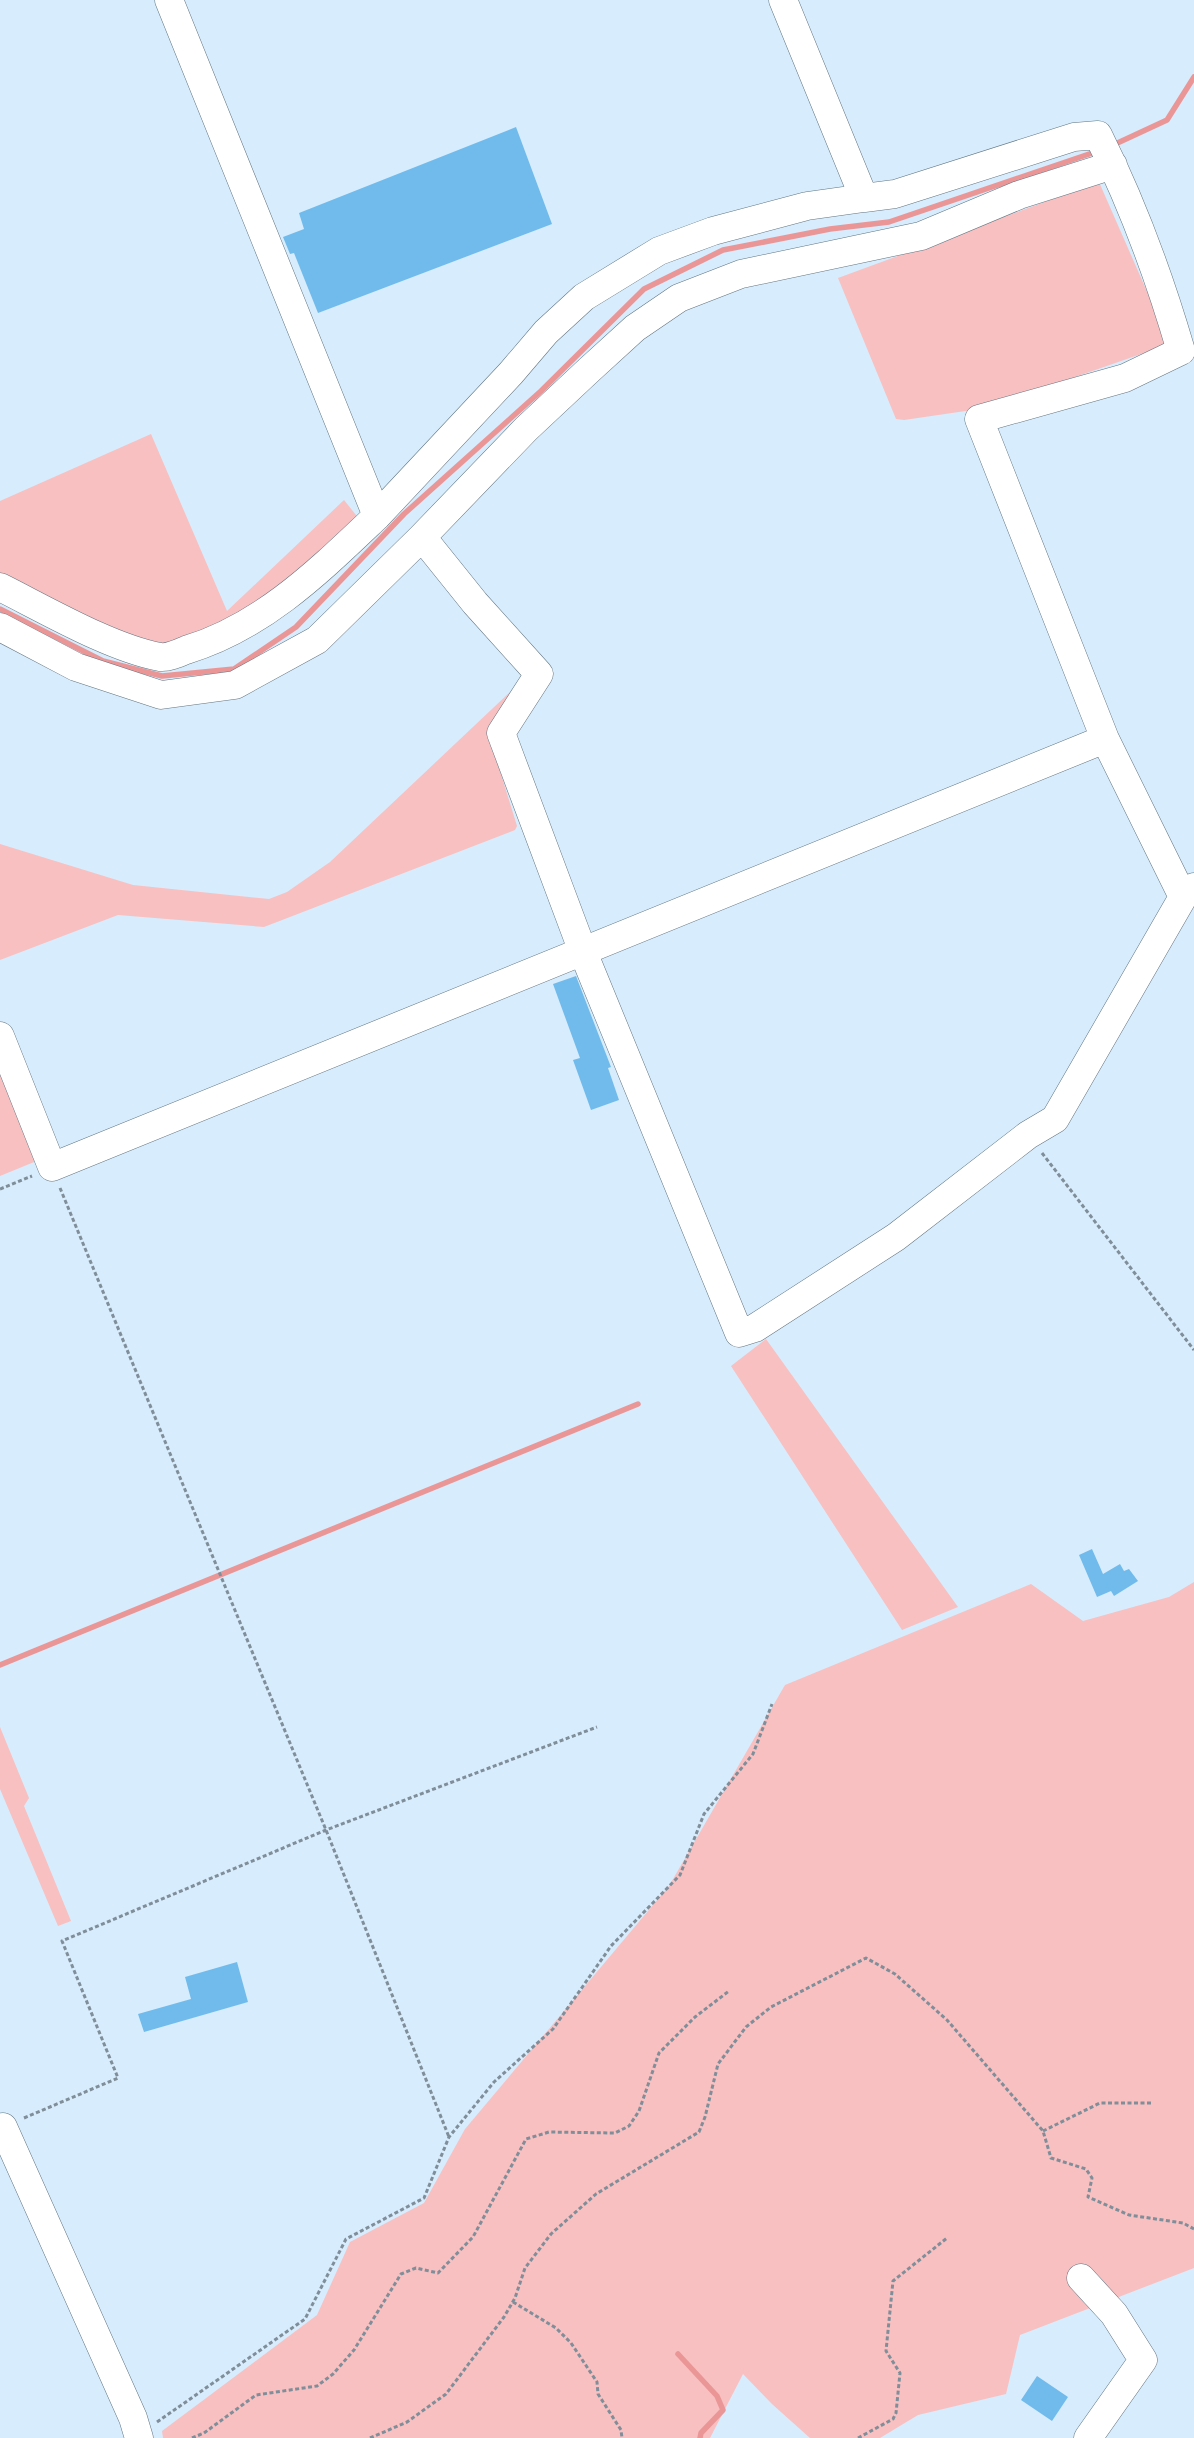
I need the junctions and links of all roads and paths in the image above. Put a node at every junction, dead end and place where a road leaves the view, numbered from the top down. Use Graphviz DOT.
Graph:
graph roads {
  1 [pos="170,0"];
  2 [pos="783,0"];
  3 [pos="1108,154"];
  4 [pos="864,198"];
  5 [pos="377,516"];
  6 [pos="422,536"];
  7 [pos="0,587"];
  8 [pos="0,628"];
  9 [pos="1105,739"];
  10 [pos="1188,892"];
  11 [pos="583,952"];
  12 [pos="0,1036"];
  13 [pos="1028,1135"];
  14 [pos="52,1168"];
  15 [pos="0,1189"];
  16 [pos="1194,1350"];
  17 [pos="772,1704"];
  18 [pos="597,1727"];
  19 [pos="326,1830"];
  20 [pos="729,1991"];
  21 [pos="1152,2103"];
  22 [pos="3,2127"];
  23 [pos="1043,2131"];
  24 [pos="450,2137"];
  25 [pos="1194,2229"];
  26 [pos="947,2238"];
  27 [pos="1081,2278"];
  28 [pos="513,2302"];
  29 [pos="139,2437"];
  30 [pos="192,2438"];
  31 [pos="370,2438"];
  32 [pos="622,2438"];
  33 [pos="858,2438"];
  34 [pos="1088,2438"];
  1 -- 5 [label="street"];
  2 -- 4 [label="street"];
  3 -- 4 [label="street"];
  3 -- 6 [label="street"];
  3 -- 9 [label="street"];
  4 -- 5 [label="street"];
  5 -- 7 [label="street"];
  6 -- 8 [label="street"];
  6 -- 11 [label="street"];
  9 -- 10 [label="street"];
  9 -- 11 [label="street"];
  10 -- 13 [label="street"];
  11 -- 13 [label="street"];
  11 -- 14 [label="street"];
  12 -- 14 [label="street"];
  13 -- 16 [label="path"];
  14 -- 15 [label="path"];
  14 -- 19 [label="path"];
  17 -- 24 [label="path"];
  18 -- 19 [label="path"];
  19 -- 22 [label="path"];
  19 -- 24 [label="path"];
  20 -- 30 [label="path"];
  21 -- 23 [label="path"];
  22 -- 29 [label="street"];
  23 -- 25 [label="path"];
  23 -- 28 [label="path"];
  24 -- 29 [label="path"];
  26 -- 33 [label="path"];
  27 -- 34 [label="street"];
  28 -- 31 [label="path"];
  28 -- 32 [label="path"];
}
